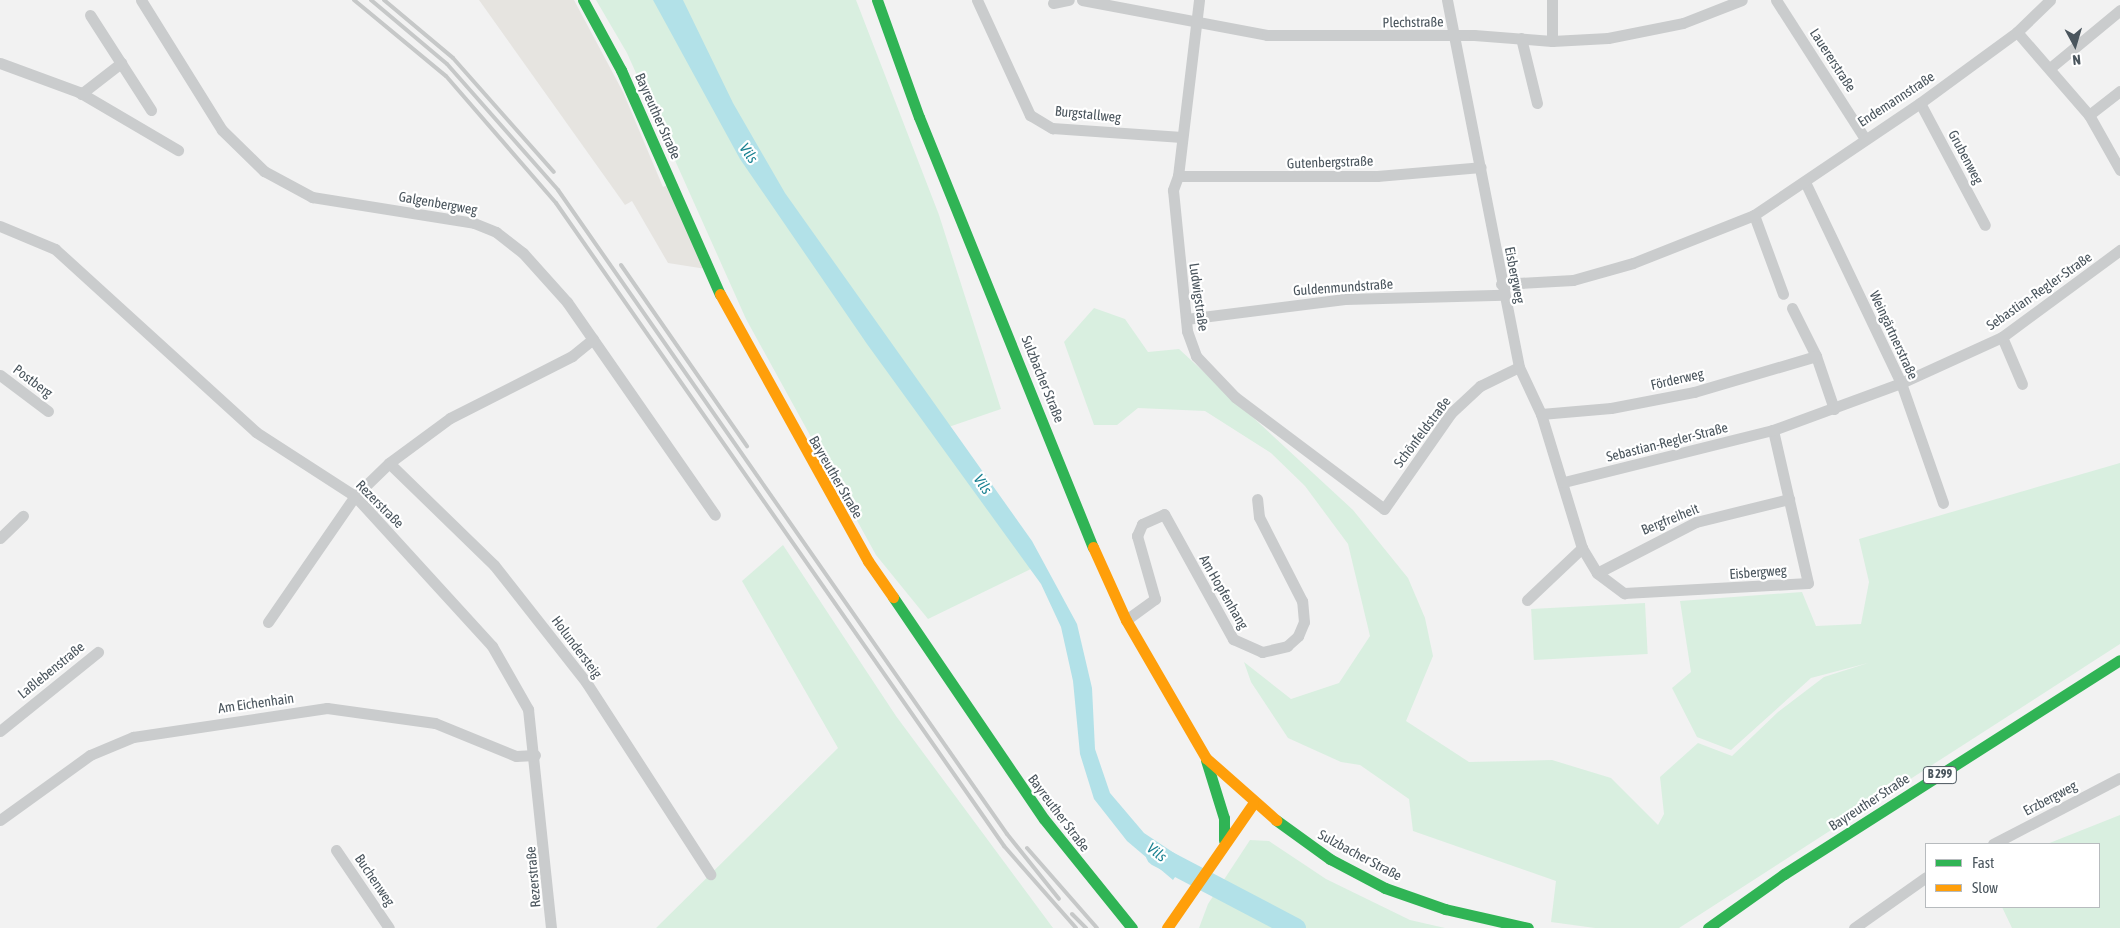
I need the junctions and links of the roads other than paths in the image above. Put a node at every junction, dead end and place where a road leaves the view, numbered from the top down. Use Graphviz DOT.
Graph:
graph roads {
  1 [pos="141,0"];
  2 [pos="583,0"];
  3 [pos="877,0"];
  4 [pos="977,0"];
  5 [pos="1069,0"];
  6 [pos="1082,0"];
  7 [pos="1199,0"];
  8 [pos="1447,0"];
  9 [pos="1552,0"];
  10 [pos="1742,0"];
  11 [pos="1776,0"];
  12 [pos="2050,0"];
  13 [pos="1053,3"];
  14 [pos="2120,10"];
  15 [pos="90,15"];
  16 [pos="1196,21"];
  17 [pos="2017,32"];
  18 [pos="1457,36"];
  19 [pos="1521,38"];
  20 [pos="1552,41"];
  21 [pos="0,63"];
  22 [pos="120,63"];
  23 [pos="2050,68"];
  24 [pos="2120,92"];
  25 [pos="81,94"];
  26 [pos="1537,103"];
  27 [pos="1920,103"];
  28 [pos="151,110"];
  29 [pos="2089,115"];
  30 [pos="1182,137"];
  31 [pos="1864,137"];
  32 [pos="178,150"];
  33 [pos="1481,167"];
  34 [pos="2120,170"];
  35 [pos="1178,176"];
  36 [pos="1806,184"];
  37 [pos="1754,215"];
  38 [pos="1985,225"];
  39 [pos="0,226"];
  40 [pos="2120,250"];
  41 [pos="1502,290"];
  42 [pos="1783,294"];
  43 [pos="1792,308"];
  44 [pos="1186,318"];
  45 [pos="2002,337"];
  46 [pos="592,339"];
  47 [pos="1816,356"];
  48 [pos="1519,367"];
  49 [pos="0,375"];
  50 [pos="1901,384"];
  51 [pos="2022,384"];
  52 [pos="1834,409"];
  53 [pos="48,412"];
  54 [pos="1541,414"];
  55 [pos="1773,430"];
  56 [pos="389,464"];
  57 [pos="1564,482"];
  58 [pos="354,496"];
  59 [pos="1257,499"];
  60 [pos="1789,499"];
  61 [pos="1943,503"];
  62 [pos="1384,509"];
  63 [pos="23,516"];
  64 [pos="715,516"];
  65 [pos="0,538"];
  66 [pos="1582,548"];
  67 [pos="1597,573"];
  68 [pos="1527,600"];
  69 [pos="1126,620"];
  70 [pos="268,622"];
  71 [pos="98,652"];
  72 [pos="2120,660"];
  73 [pos="0,731"];
  74 [pos="535,755"];
  75 [pos="1206,758"];
  76 [pos="2120,778"];
  77 [pos="1252,804"];
  78 [pos="0,820"];
  79 [pos="1224,840"];
  80 [pos="1995,843"];
  81 [pos="336,850"];
  82 [pos="710,874"];
  83 [pos="1925,878"];
  84 [pos="1179,911"];
  85 [pos="1712,925"];
  86 [pos="389,928"];
  87 [pos="551,928"];
  88 [pos="1132,928"];
  89 [pos="1167,928"];
  90 [pos="1182,928"];
  91 [pos="1528,928"];
  92 [pos="1854,928"];
  1 -- 46 [label="street, Galgenbergweg"];
  2 -- 88 [label="main road, Bayreuther Straße"];
  3 -- 69 [label="main road, Sulzbacher Straße"];
  4 -- 30 [label="street, Burgstallweg"];
  5 -- 13 [label="street"];
  6 -- 16 [label="street, Plechstraße"];
  7 -- 16 [label="street, Ludwigstraße"];
  8 -- 18 [label="street, Eisbergweg"];
  9 -- 20 [label="street"];
  10 -- 20 [label="street, Plechstraße"];
  11 -- 31 [label="street, Lauererstraße"];
  12 -- 17 [label="street, Endemannstraße"];
  14 -- 23 [label="street"];
  15 -- 22 [label="street"];
  16 -- 18 [label="street, Plechstraße"];
  16 -- 30 [label="street, Ludwigstraße"];
  17 -- 23 [label="street"];
  17 -- 27 [label="street, Endemannstraße"];
  18 -- 19 [label="street, Plechstraße"];
  18 -- 33 [label="street, Eisbergweg"];
  19 -- 20 [label="street, Plechstraße"];
  19 -- 26 [label="street"];
  21 -- 25 [label="street"];
  22 -- 25 [label="street"];
  22 -- 28 [label="street"];
  23 -- 29 [label="street"];
  24 -- 29 [label="street"];
  25 -- 32 [label="street"];
  27 -- 31 [label="street, Endemannstraße"];
  27 -- 38 [label="street, Grubenweg"];
  29 -- 34 [label="street"];
  30 -- 35 [label="street, Ludwigstraße"];
  31 -- 36 [label="street, Endemannstraße"];
  33 -- 35 [label="street, Gutenbergstraße"];
  33 -- 41 [label="street, Eisbergweg"];
  35 -- 44 [label="street, Ludwigstraße"];
  36 -- 37 [label="street, Endemannstraße"];
  36 -- 50 [label="street, Weingärtnerstraße"];
  37 -- 41 [label="street, Endemannstraße"];
  37 -- 42 [label="street"];
  39 -- 58 [label="street, Rezerstraße"];
  40 -- 45 [label="street, Sebastian-Regler-Straße"];
  41 -- 44 [label="street, Guldenmundstraße"];
  41 -- 48 [label="street, Eisbergweg"];
  43 -- 47 [label="street"];
  44 -- 62 [label="street, Ludwigstraße"];
  45 -- 50 [label="street, Sebastian-Regler-Straße"];
  45 -- 51 [label="street"];
  46 -- 56 [label="street"];
  46 -- 64 [label="street, Galgenbergweg"];
  47 -- 52 [label="street"];
  47 -- 54 [label="street, Förderweg"];
  48 -- 54 [label="street, Eisbergweg"];
  48 -- 62 [label="street, Schönfeldstraße"];
  49 -- 53 [label="street, Postberg"];
  50 -- 52 [label="street, Sebastian-Regler-Straße"];
  50 -- 61 [label="street, Weingärtnerstraße"];
  52 -- 55 [label="street, Sebastian-Regler-Straße"];
  54 -- 57 [label="street, Eisbergweg"];
  55 -- 57 [label="street, Sebastian-Regler-Straße"];
  55 -- 60 [label="street"];
  56 -- 58 [label="street"];
  56 -- 82 [label="street, Holundersteig"];
  57 -- 66 [label="street, Eisbergweg"];
  58 -- 70 [label="street"];
  58 -- 74 [label="street, Rezerstraße"];
  59 -- 69 [label="street, Am Hopfenhang"];
  60 -- 67 [label="street, Bergfreiheit"];
  60 -- 67 [label="street, Eisbergweg"];
  63 -- 65 [label="street"];
  66 -- 67 [label="street, Eisbergweg"];
  66 -- 68 [label="street"];
  69 -- 75 [label="main road, Sulzbacher Straße"];
  71 -- 73 [label="street, Laßlebenstraße"];
  72 -- 85 [label="main road, Bayreuther Straße / B 299"];
  74 -- 78 [label="street, Am Eichenhain"];
  74 -- 87 [label="street, Rezerstraße"];
  75 -- 77 [label="main road, Sulzbacher Straße"];
  75 -- 79 [label="main road, Sulzbacher Straße"];
  76 -- 80 [label="street, Erzbergweg"];
  77 -- 79 [label="main road"];
  77 -- 91 [label="main road, Sulzbacher Straße"];
  79 -- 84 [label="main road"];
  81 -- 86 [label="street, Buchenweg"];
  83 -- 92 [label="street"];
  84 -- 89 [label="main road"];
  84 -- 90 [label="main road"];
}
